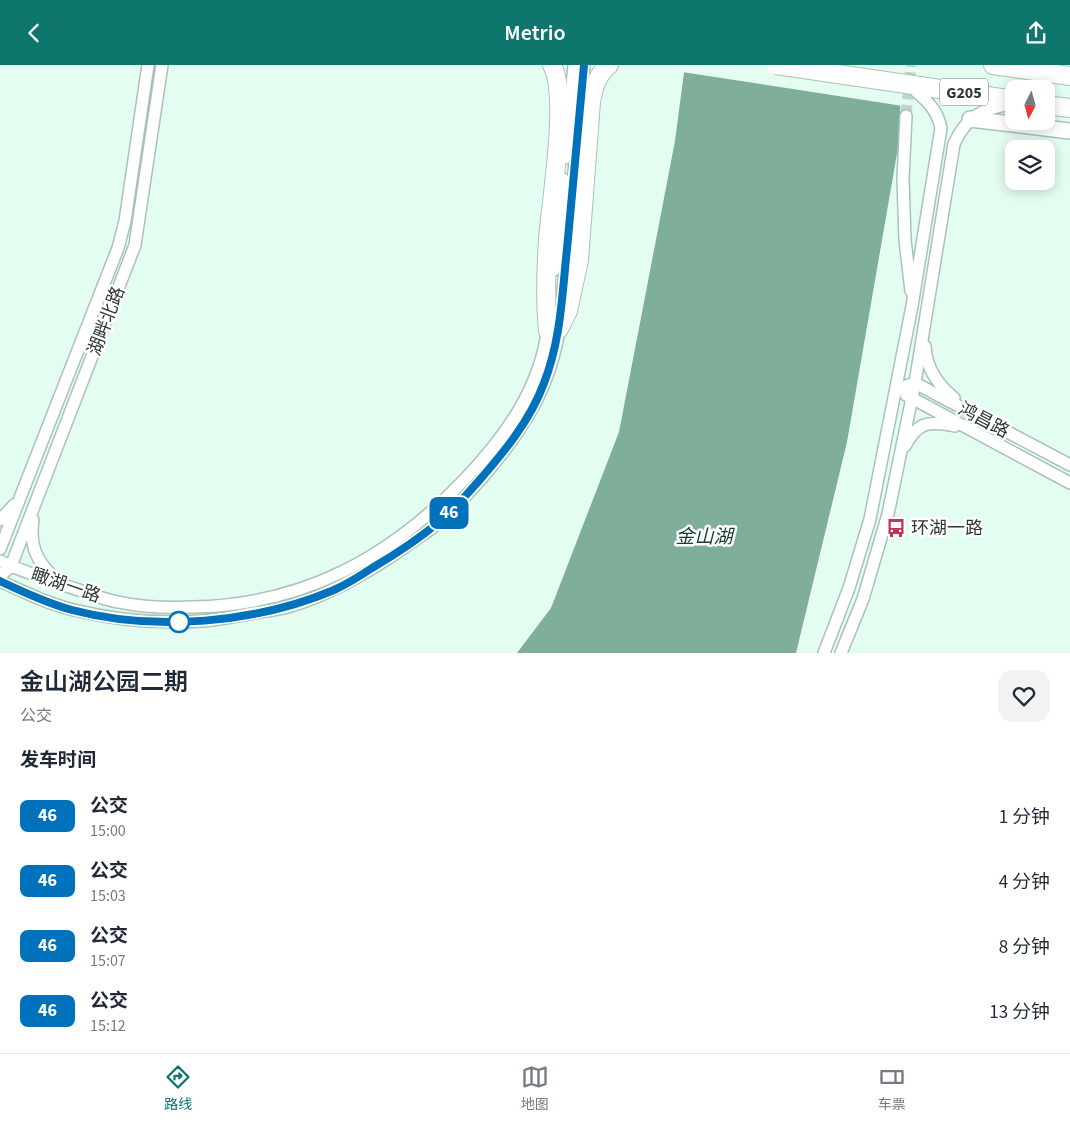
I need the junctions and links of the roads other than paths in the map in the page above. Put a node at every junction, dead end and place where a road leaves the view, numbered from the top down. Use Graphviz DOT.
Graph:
graph roads {
  1 [pos="148,65"];
  2 [pos="162,65"];
  3 [pos="552,65"];
  4 [pos="574,65"];
  5 [pos="584,65"];
  6 [pos="609,65"];
  7 [pos="776,65"];
  8 [pos="994,65"];
  9 [pos="1021,67"];
  10 [pos="1070,76"];
  11 [pos="911,84"];
  12 [pos="1005,99"];
  13 [pos="1005,105"];
  14 [pos="1055,106"];
  15 [pos="1070,108"];
  16 [pos="906,116"];
  17 [pos="970,119"];
  18 [pos="1070,131"];
  19 [pos="912,305"];
  20 [pos="924,328"];
  21 [pos="553,330"];
  22 [pos="915,383"];
  23 [pos="897,389"];
  24 [pos="912,399"];
  25 [pos="972,414"];
  26 [pos="966,428"];
  27 [pos="901,454"];
  28 [pos="1070,465"];
  29 [pos="1070,483"];
  30 [pos="20,498"];
  31 [pos="36,503"];
  32 [pos="0,520"];
  33 [pos="0,549"];
  34 [pos="0,561"];
  35 [pos="12,566"];
  36 [pos="0,576"];
  37 [pos="0,581"];
  38 [pos="65,585"];
  39 [pos="824,653"];
  40 [pos="841,653"];
  1 -- 30 [label="street, 湖畔北路"];
  2 -- 31 [label="street, 湖畔北路"];
  3 -- 21 [label="highway"];
  4 -- 21 [label="street, 瞰湖一路"];
  5 -- 21 [label="street, 瞰湖一路"];
  6 -- 21 [label="highway"];
  7 -- 11 [label="highway, G205, bridge"];
  8 -- 9 [label="highway, G205"];
  9 -- 10 [label="highway, G205"];
  11 -- 12 [label="highway, G205"];
  11 -- 19 [label="street"];
  13 -- 17 [label="street"];
  14 -- 15 [label="highway"];
  16 -- 19 [label="street"];
  17 -- 18 [label="main road"];
  17 -- 20 [label="street"];
  19 -- 23 [label="street"];
  20 -- 22 [label="street"];
  20 -- 25 [label="street"];
  21 -- 37 [label="street, 瞰湖一路"];
  21 -- 38 [label="street, 瞰湖一路"];
  22 -- 23 [label="street"];
  22 -- 24 [label="street"];
  22 -- 25 [label="street, 鸿昌路"];
  23 -- 24 [label="street"];
  23 -- 39 [label="street"];
  24 -- 26 [label="street"];
  24 -- 27 [label="street"];
  25 -- 28 [label="street, 鸿昌路"];
  26 -- 27 [label="street"];
  26 -- 29 [label="street"];
  27 -- 40 [label="street"];
  30 -- 32 [label="street"];
  30 -- 33 [label="street, 湖畔北路"];
  31 -- 35 [label="street, 湖畔北路"];
  31 -- 38 [label="street"];
  34 -- 35 [label="street, 瞰湖一路"];
  35 -- 36 [label="street"];
  35 -- 38 [label="street, 瞰湖一路"];
}
